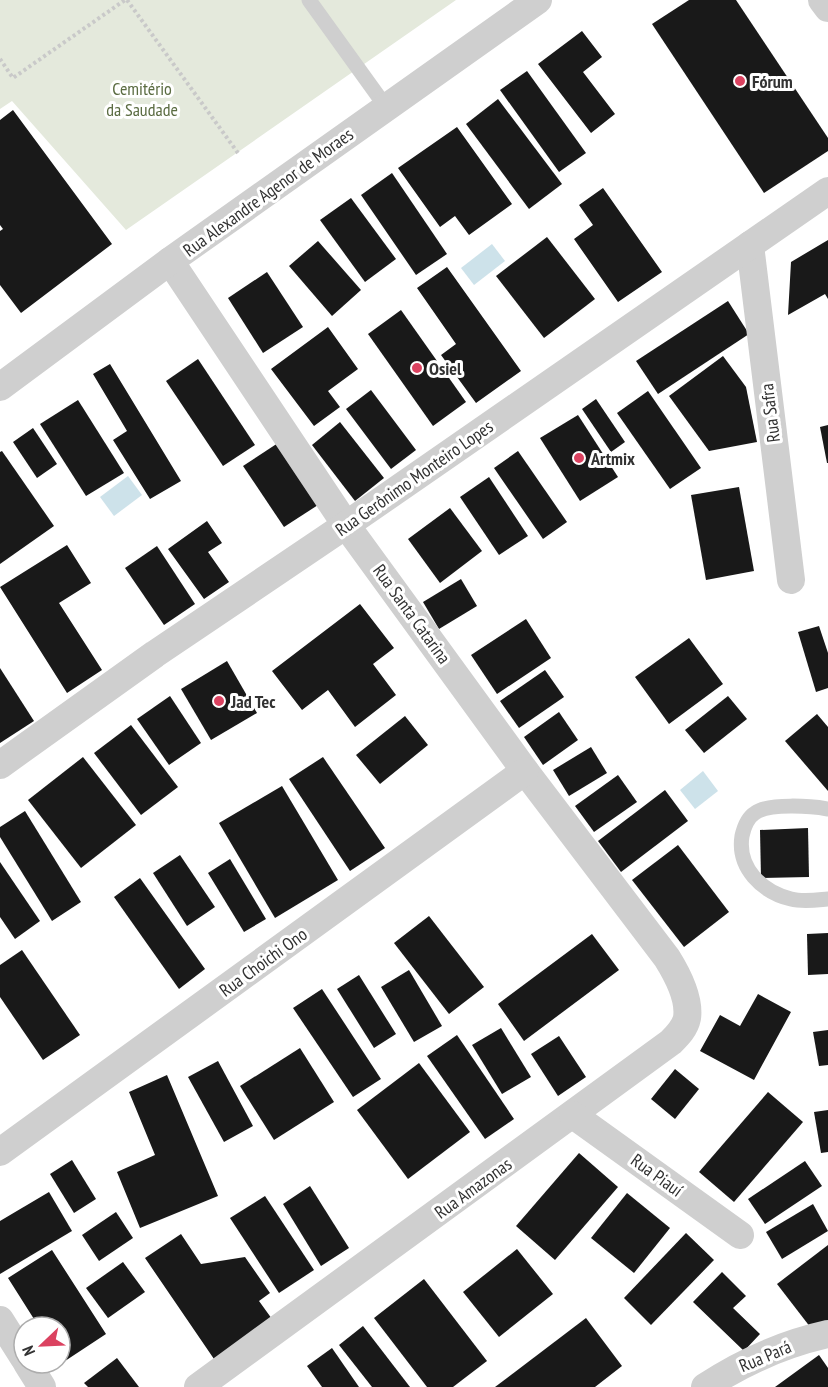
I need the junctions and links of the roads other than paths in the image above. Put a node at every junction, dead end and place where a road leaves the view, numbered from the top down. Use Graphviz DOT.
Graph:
graph roads {
  1 [pos="309,0"];
  2 [pos="538,0"];
  3 [pos="822,0"];
  4 [pos="828,9"];
  5 [pos="387,107"];
  6 [pos="828,191"];
  7 [pos="750,245"];
  8 [pos="170,261"];
  9 [pos="0,387"];
  10 [pos="346,525"];
  11 [pos="791,580"];
  12 [pos="0,765"];
  13 [pos="525,771"];
  14 [pos="828,809"];
  15 [pos="828,899"];
  16 [pos="667,958"];
  17 [pos="573,1115"];
  18 [pos="0,1152"];
  19 [pos="740,1235"];
  20 [pos="0,1320"];
  21 [pos="828,1334"];
  22 [pos="12,1339"];
  23 [pos="198,1387"];
  24 [pos="705,1387"];
  1 -- 5 [label="lane"];
  2 -- 5 [label="street, Rua Alexandre Agenor de Moraes"];
  3 -- 4 [label="street"];
  5 -- 8 [label="street, Rua Alexandre Agenor de Moraes"];
  6 -- 7 [label="street, Rua Gerônimo Monteiro Lopes"];
  7 -- 10 [label="street, Rua Gerônimo Monteiro Lopes"];
  7 -- 11 [label="street, Rua Safra"];
  8 -- 9 [label="street, Rua Alexandre Agenor de Moraes"];
  8 -- 10 [label="street, Rua Santa Catarina"];
  10 -- 12 [label="street, Rua Gerônimo Monteiro Lopes"];
  10 -- 13 [label="street, Rua Santa Catarina"];
  13 -- 16 [label="street, Rua Santa Catarina"];
  13 -- 18 [label="street, Rua Choichi Ono"];
  14 -- 15 [label="lane"];
  16 -- 17 [label="street, Rua Amazonas"];
  17 -- 19 [label="street, Rua Piauí"];
  17 -- 23 [label="street, Rua Amazonas"];
  20 -- 22 [label="street"];
  21 -- 24 [label="street, Rua Pará"];
}
